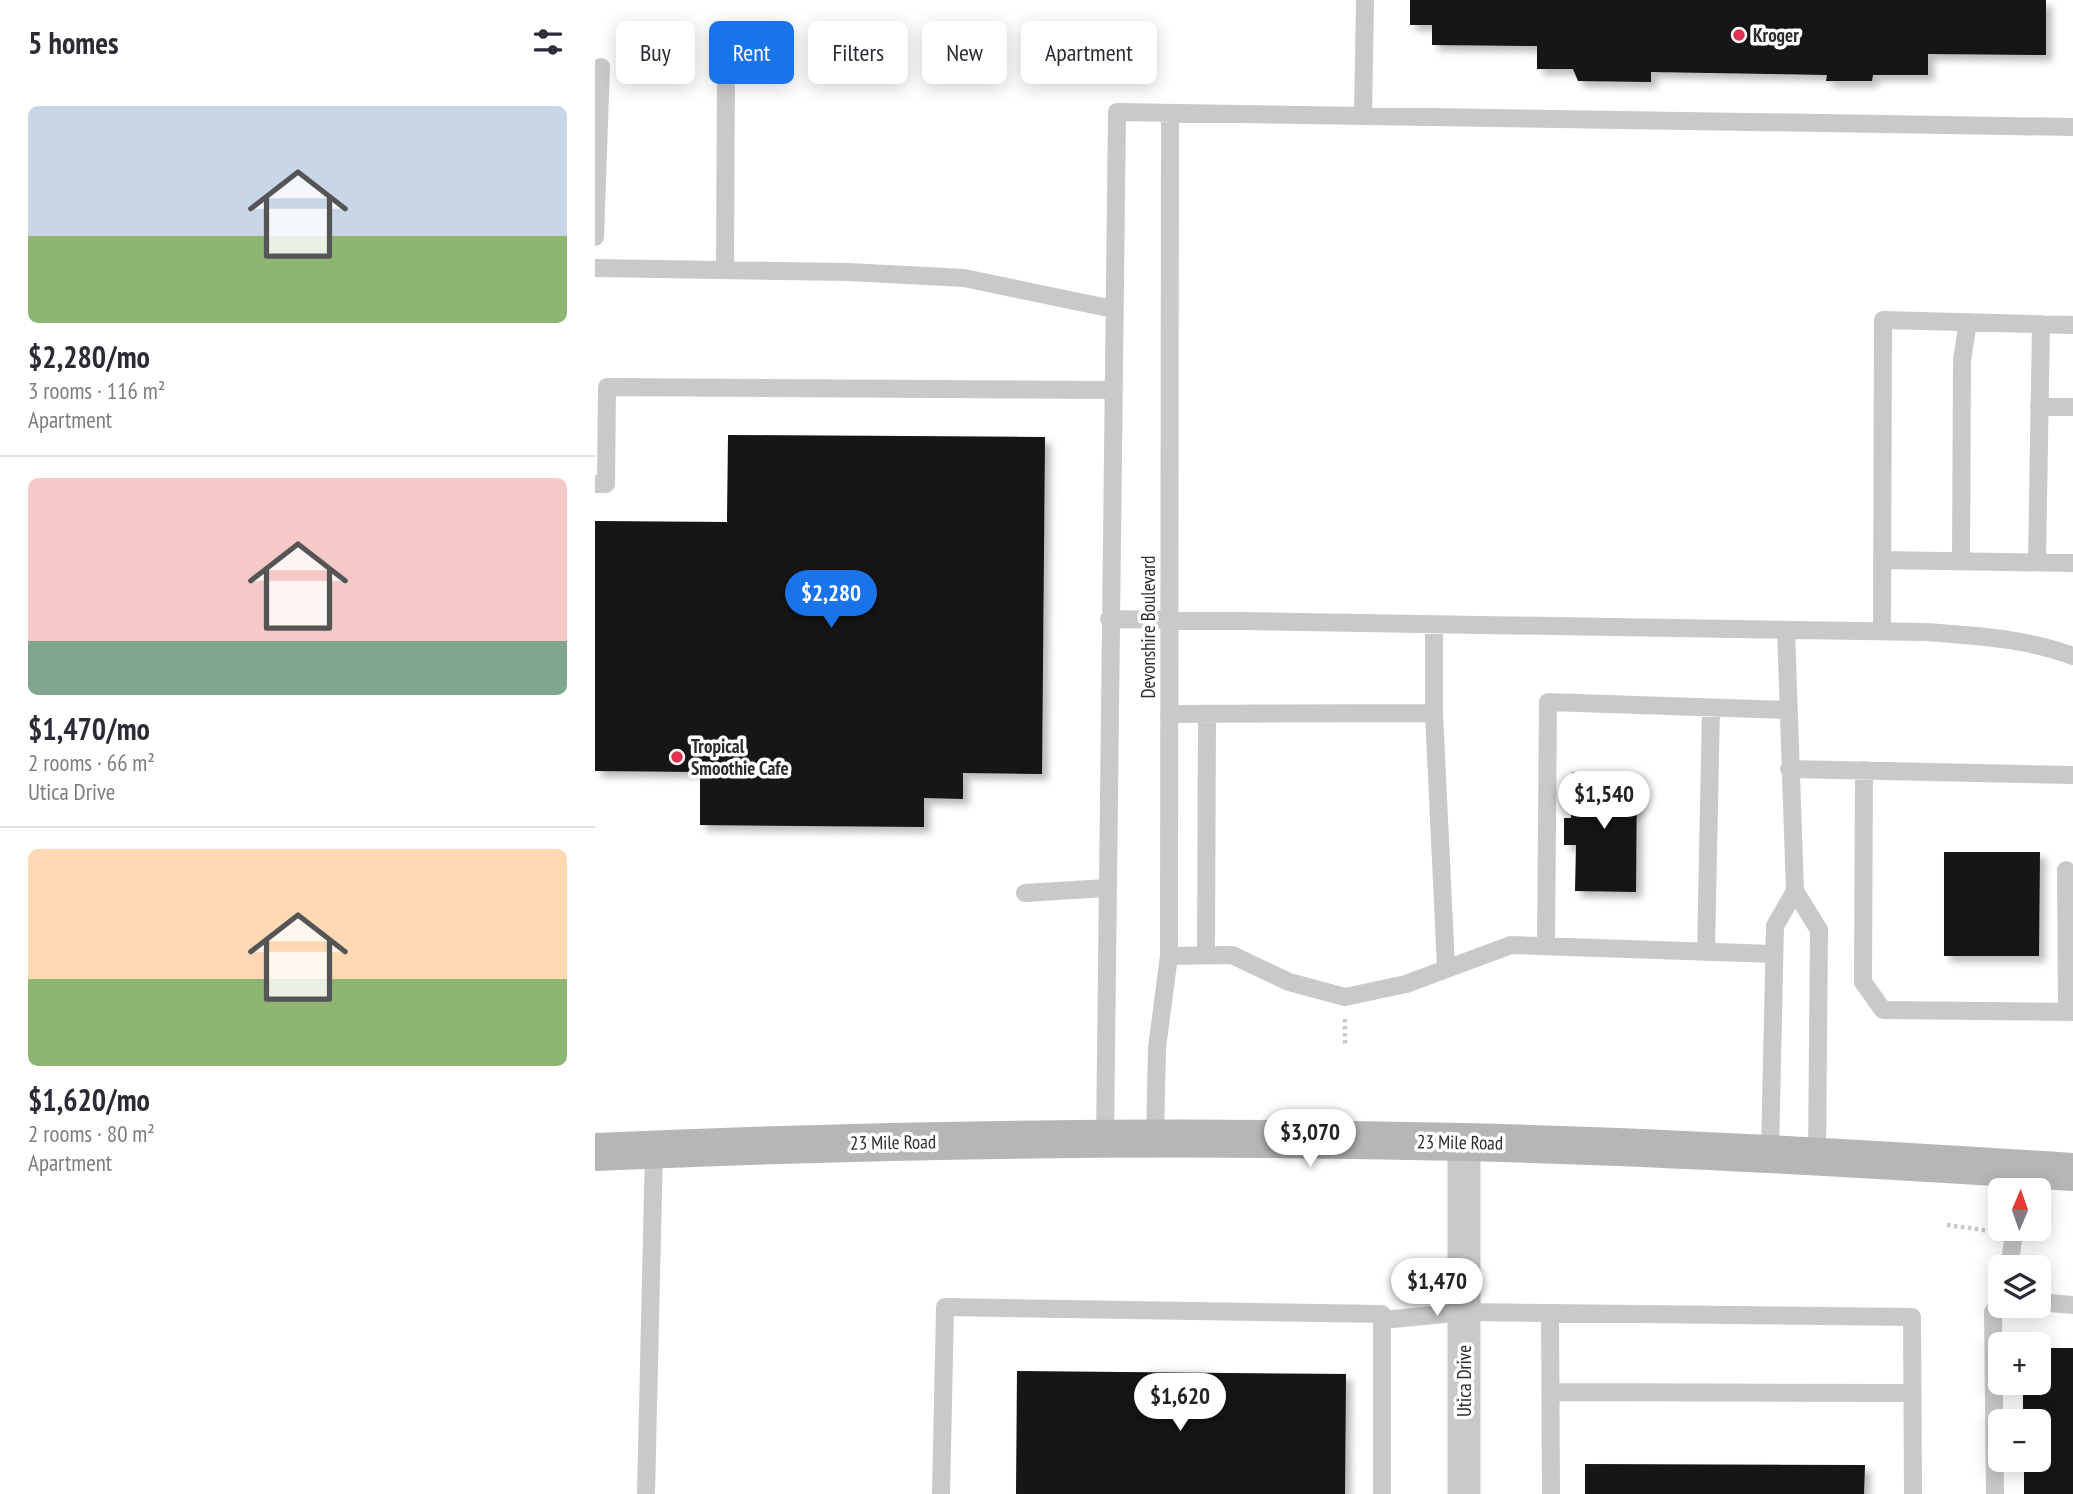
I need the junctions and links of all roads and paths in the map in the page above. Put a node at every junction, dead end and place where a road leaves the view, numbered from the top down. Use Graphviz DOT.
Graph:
graph roads {
  1 [pos="1365,0"];
  2 [pos="601,67"];
  3 [pos="726,84"];
  4 [pos="1170,113"];
  5 [pos="1363,116"];
  6 [pos="2073,127"];
  7 [pos="595,236"];
  8 [pos="595,268"];
  9 [pos="725,270"];
  10 [pos="1113,309"];
  11 [pos="1968,322"];
  12 [pos="2041,324"];
  13 [pos="2073,325"];
  14 [pos="1112,390"];
  15 [pos="2039,407"];
  16 [pos="2073,407"];
  17 [pos="595,484"];
  18 [pos="1882,560"];
  19 [pos="1961,561"];
  20 [pos="2037,562"];
  21 [pos="2073,563"];
  22 [pos="1109,619"];
  23 [pos="1169,621"];
  24 [pos="1434,625"];
  25 [pos="1786,630"];
  26 [pos="1882,631"];
  27 [pos="2073,656"];
  28 [pos="1711,708"];
  29 [pos="1788,710"];
  30 [pos="1434,713"];
  31 [pos="1169,714"];
  32 [pos="1207,714"];
  33 [pos="1789,769"];
  34 [pos="1864,770"];
  35 [pos="2073,775"];
  36 [pos="2066,870"];
  37 [pos="1106,888"];
  38 [pos="1795,891"];
  39 [pos="1025,893"];
  40 [pos="1546,946"];
  41 [pos="1706,952"];
  42 [pos="1206,954"];
  43 [pos="1774,954"];
  44 [pos="1169,956"];
  45 [pos="1446,967"];
  46 [pos="2070,1012"];
  47 [pos="1105,1140"];
  48 [pos="1155,1140"];
  49 [pos="1464,1142"];
  50 [pos="654,1149"];
  51 [pos="595,1152"];
  52 [pos="1770,1153"];
  53 [pos="1817,1156"];
  54 [pos="2073,1172"];
  55 [pos="2006,1178"];
  56 [pos="2036,1178"];
  57 [pos="1947,1225"];
  58 [pos="1988,1229"];
  59 [pos="2051,1303"];
  60 [pos="2073,1305"];
  61 [pos="1464,1312"];
  62 [pos="1550,1315"];
  63 [pos="1993,1318"];
  64 [pos="1383,1320"];
  65 [pos="1551,1392"];
  66 [pos="1912,1393"];
  67 [pos="646,1494"];
  68 [pos="941,1494"];
  69 [pos="1382,1494"];
  70 [pos="1465,1494"];
  71 [pos="1551,1494"];
  72 [pos="1913,1494"];
  73 [pos="1996,1494"];
  1 -- 5 [label="lane"];
  2 -- 7 [label="lane"];
  3 -- 9 [label="lane"];
  4 -- 5 [label="lane"];
  4 -- 10 [label="lane, Devonshire Boulevard"];
  4 -- 23 [label="lane, Devonshire Boulevard"];
  5 -- 6 [label="lane"];
  8 -- 9 [label="lane"];
  9 -- 10 [label="lane"];
  10 -- 14 [label="lane, Devonshire Boulevard"];
  11 -- 12 [label="lane"];
  11 -- 18 [label="lane"];
  11 -- 19 [label="lane"];
  12 -- 13 [label="lane"];
  12 -- 15 [label="lane"];
  14 -- 17 [label="lane"];
  14 -- 22 [label="lane, Devonshire Boulevard"];
  15 -- 16 [label="lane"];
  15 -- 20 [label="lane"];
  18 -- 19 [label="lane"];
  18 -- 26 [label="lane"];
  19 -- 20 [label="lane"];
  20 -- 21 [label="lane"];
  22 -- 23 [label="lane"];
  22 -- 37 [label="lane, Devonshire Boulevard"];
  23 -- 24 [label="lane"];
  23 -- 31 [label="lane, Devonshire Boulevard"];
  24 -- 25 [label="lane"];
  24 -- 30 [label="lane"];
  25 -- 26 [label="lane"];
  25 -- 29 [label="lane"];
  26 -- 27 [label="lane"];
  28 -- 29 [label="lane"];
  28 -- 40 [label="lane"];
  28 -- 41 [label="lane"];
  29 -- 33 [label="lane"];
  30 -- 32 [label="lane"];
  30 -- 45 [label="lane"];
  31 -- 32 [label="lane"];
  31 -- 44 [label="lane, Devonshire Boulevard"];
  32 -- 42 [label="lane"];
  33 -- 34 [label="lane"];
  33 -- 38 [label="lane"];
  34 -- 35 [label="lane"];
  34 -- 46 [label="lane"];
  36 -- 46 [label="lane"];
  37 -- 39 [label="lane"];
  37 -- 47 [label="lane, Devonshire Boulevard"];
  38 -- 43 [label="lane"];
  38 -- 53 [label="lane"];
  40 -- 41 [label="lane"];
  40 -- 45 [label="lane"];
  41 -- 43 [label="lane"];
  42 -- 44 [label="lane"];
  42 -- 45 [label="lane"];
  43 -- 52 [label="lane"];
  44 -- 48 [label="lane, Devonshire Boulevard"];
  47 -- 48 [label="main road, 23 Mile Road"];
  47 -- 50 [label="main road, 23 Mile Road"];
  48 -- 49 [label="main road, 23 Mile Road"];
  49 -- 52 [label="main road, 23 Mile Road"];
  49 -- 61 [label="street, Utica Drive"];
  50 -- 51 [label="main road, 23 Mile Road"];
  50 -- 67 [label="lane"];
  52 -- 53 [label="main road, 23 Mile Road"];
  53 -- 55 [label="main road, 23 Mile Road"];
  54 -- 56 [label="main road, 23 Mile Road"];
  57 -- 58 [label="path"];
  59 -- 60 [label="lane"];
  61 -- 62 [label="lane"];
  61 -- 64 [label="lane"];
  61 -- 70 [label="street, Utica Drive"];
  62 -- 65 [label="lane"];
  62 -- 66 [label="lane"];
  63 -- 73 [label="lane"];
  64 -- 68 [label="lane"];
  64 -- 69 [label="lane"];
  65 -- 66 [label="lane"];
  65 -- 71 [label="lane"];
  66 -- 72 [label="lane"];
}
